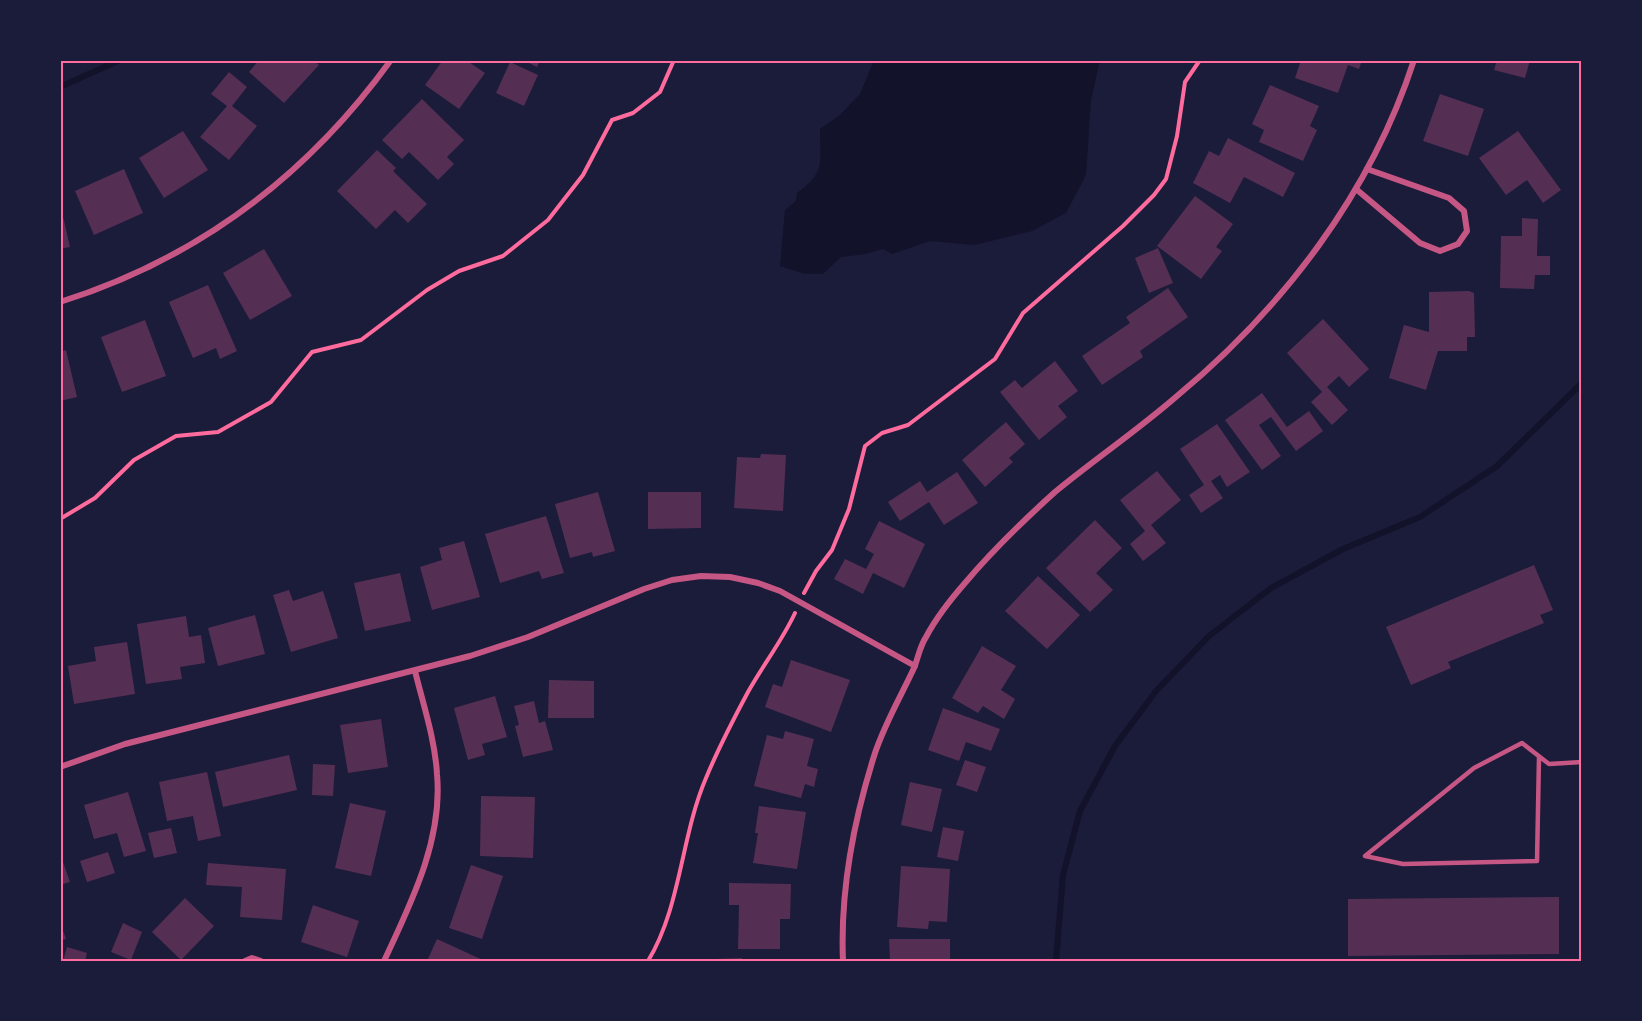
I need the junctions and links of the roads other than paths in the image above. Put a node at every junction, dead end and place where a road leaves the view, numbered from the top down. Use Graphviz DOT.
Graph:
graph roads {
  1 [pos="391,60"];
  2 [pos="1414,60"];
  3 [pos="1367,169"];
  4 [pos="1356,189"];
  5 [pos="60,302"];
  6 [pos="915,666"];
  7 [pos="415,671"];
  8 [pos="1539,757"];
  9 [pos="1582,762"];
  10 [pos="60,767"];
  11 [pos="245,961"];
  12 [pos="261,961"];
  13 [pos="384,961"];
  14 [pos="843,961"];
  1 -- 5 [label="street"];
  2 -- 3 [label="street"];
  3 -- 4 [label="street"];
  3 -- 4 [label="street"];
  4 -- 6 [label="street"];
  6 -- 7 [label="street"];
  6 -- 14 [label="street"];
  7 -- 10 [label="street"];
  7 -- 13 [label="street"];
  8 -- 8 [label="lane"];
  8 -- 9 [label="lane"];
  11 -- 12 [label="street"];
}
